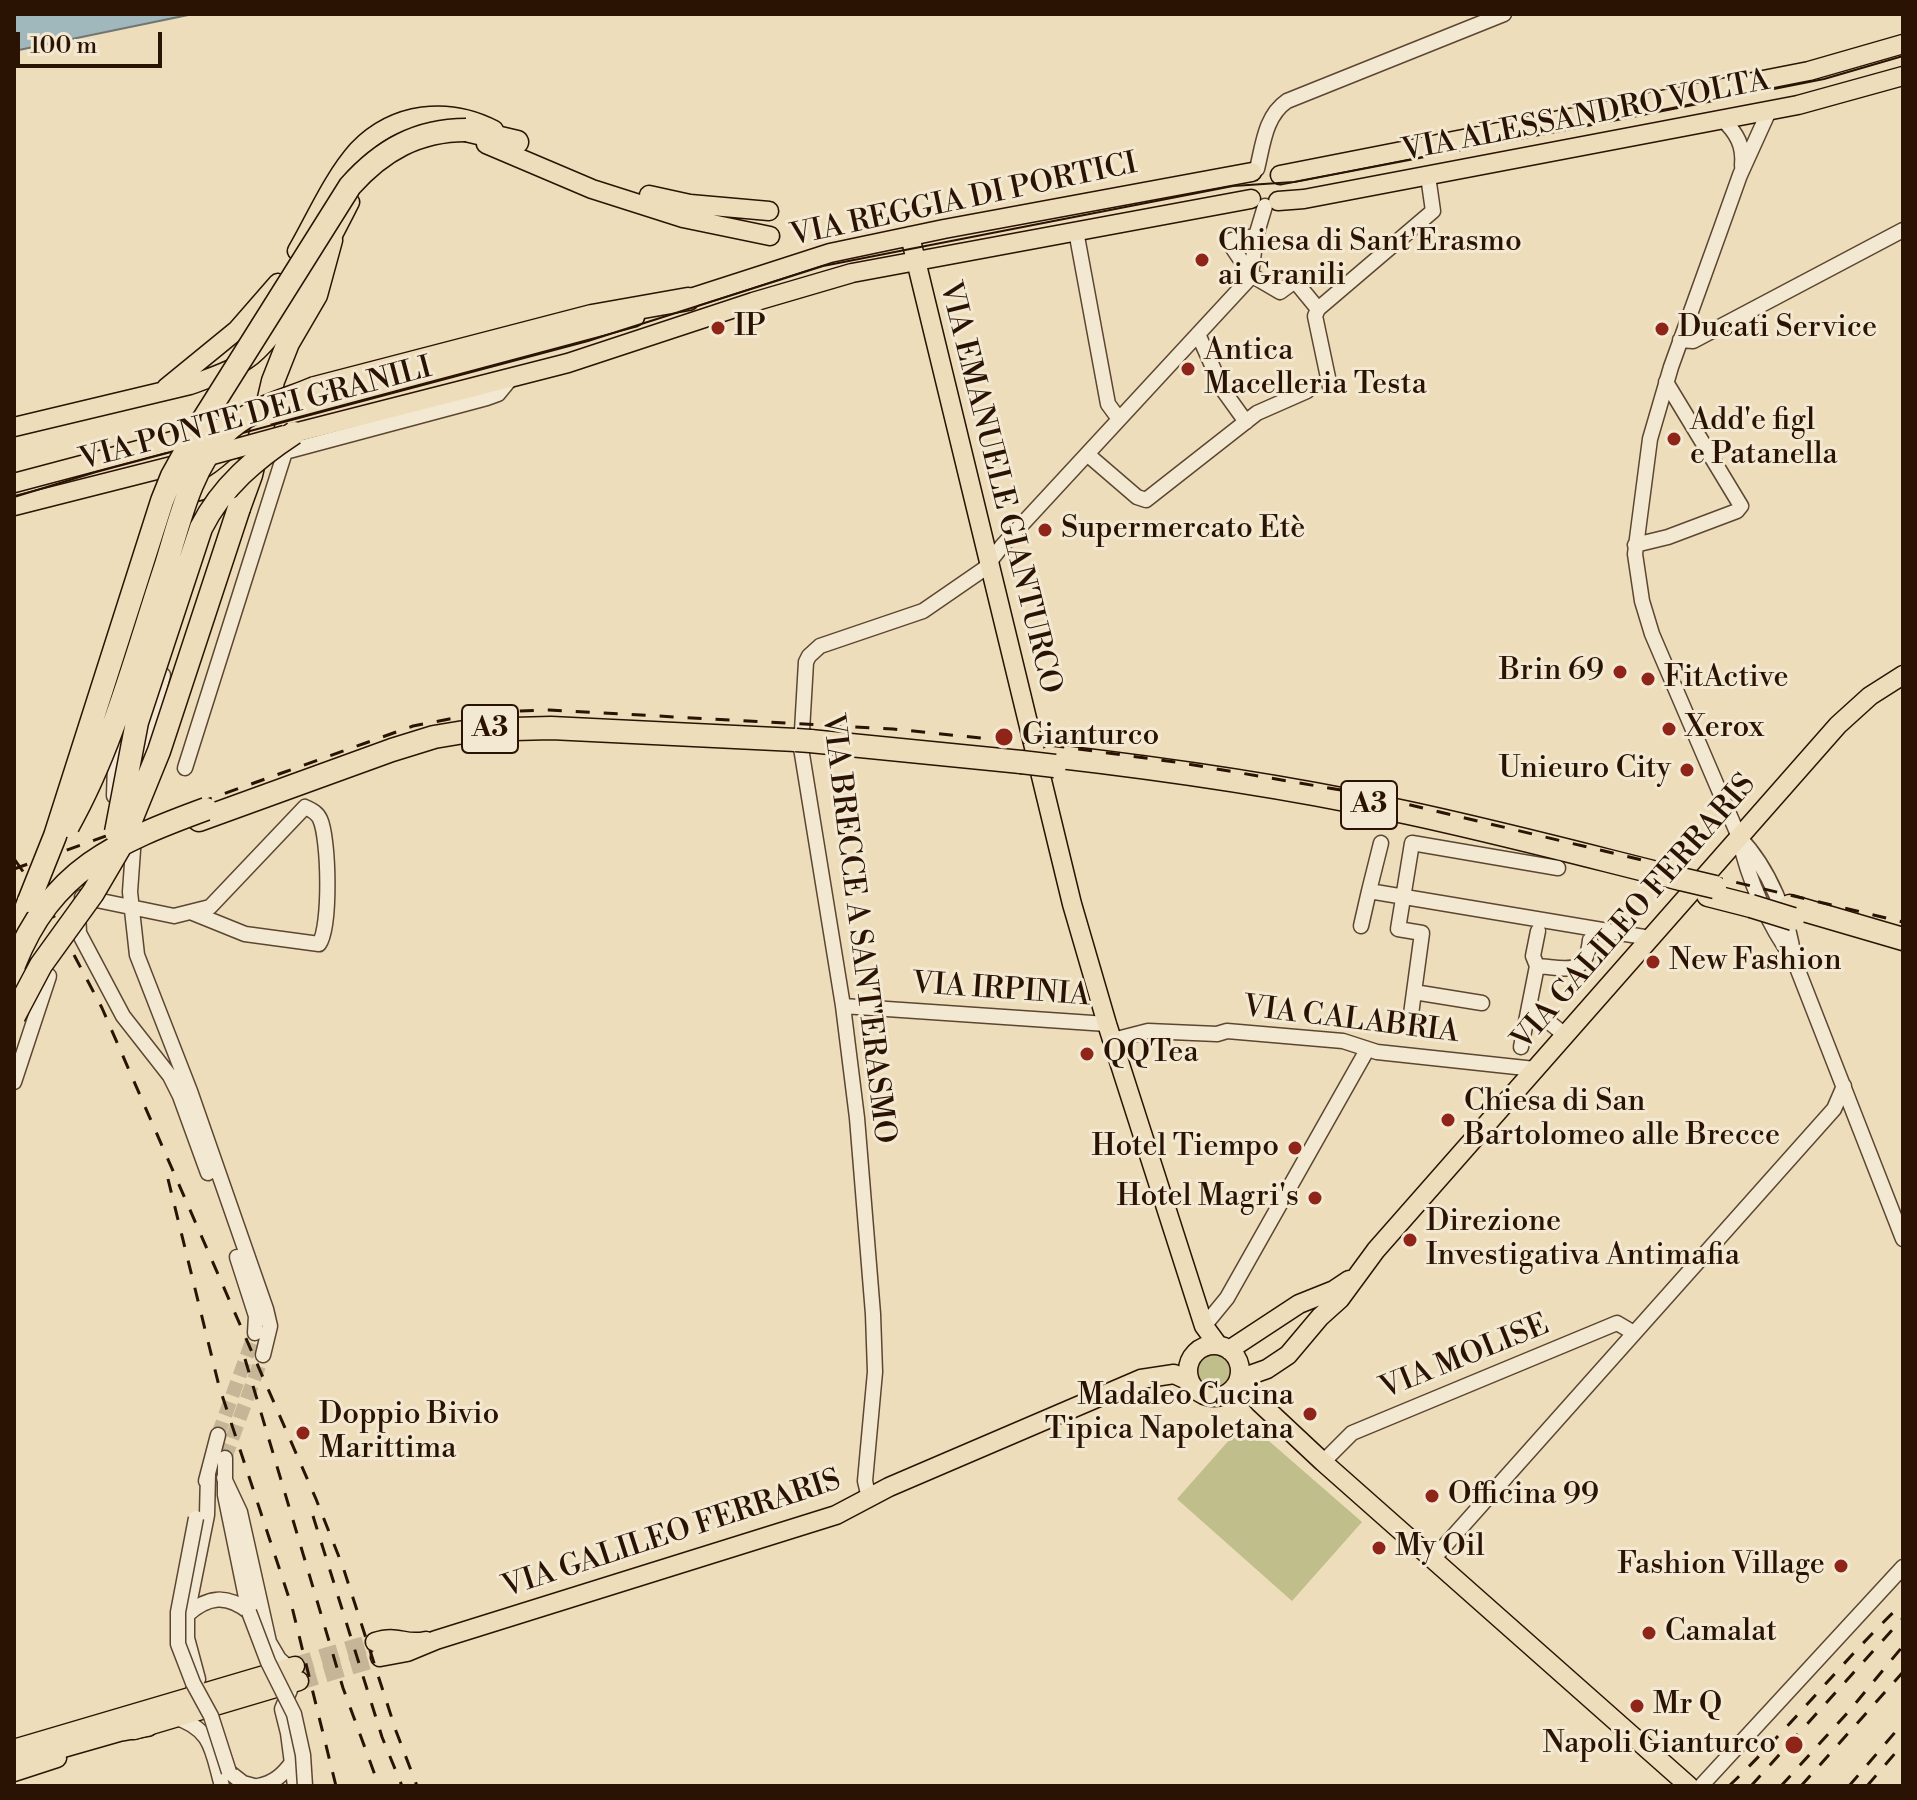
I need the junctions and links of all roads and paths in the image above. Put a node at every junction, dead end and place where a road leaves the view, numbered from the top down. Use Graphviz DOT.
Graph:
graph roads {
  1 [pos="1504,14"];
  2 [pos="1903,44"];
  3 [pos="1903,76"];
  4 [pos="1769,111"];
  5 [pos="1722,119"];
  6 [pos="517,142"];
  7 [pos="1255,171"];
  8 [pos="1280,175"];
  9 [pos="1740,175"];
  10 [pos="1428,176"];
  11 [pos="1265,202"];
  12 [pos="666,205"];
  13 [pos="770,218"];
  14 [pos="1903,230"];
  15 [pos="1076,231"];
  16 [pos="910,236"];
  17 [pos="1256,236"];
  18 [pos="331,240"];
  19 [pos="915,262"];
  20 [pos="1251,275"];
  21 [pos="282,276"];
  22 [pos="309,292"];
  23 [pos="688,299"];
  24 [pos="1318,309"];
  25 [pos="280,324"];
  26 [pos="1198,334"];
  27 [pos="1680,340"];
  28 [pos="505,352"];
  29 [pos="512,377"];
  30 [pos="1666,382"];
  31 [pos="1330,387"];
  32 [pos="1307,391"];
  33 [pos="325,392"];
  34 [pos="161,393"];
  35 [pos="1119,419"];
  36 [pos="1246,422"];
  37 [pos="14,427"];
  38 [pos="294,433"];
  39 [pos="257,446"];
  40 [pos="1087,454"];
  41 [pos="175,465"];
  42 [pos="241,480"];
  43 [pos="14,483"];
  44 [pos="14,506"];
  45 [pos="1635,545"];
  46 [pos="988,563"];
  47 [pos="1903,675"];
  48 [pos="185,768"];
  49 [pos="141,782"];
  50 [pos="202,815"];
  51 [pos="112,817"];
  52 [pos="1739,837"];
  53 [pos="1381,843"];
  54 [pos="1558,868"];
  55 [pos="1369,891"];
  56 [pos="87,895"];
  57 [pos="1402,896"];
  58 [pos="29,901"];
  59 [pos="130,909"];
  60 [pos="1792,912"];
  61 [pos="193,913"];
  62 [pos="1361,926"];
  63 [pos="1538,931"];
  64 [pos="1650,938"];
  65 [pos="1903,939"];
  66 [pos="14,940"];
  67 [pos="1590,940"];
  68 [pos="1903,952"];
  69 [pos="14,965"];
  70 [pos="1537,966"];
  71 [pos="49,976"];
  72 [pos="14,983"];
  73 [pos="1414,992"];
  74 [pos="1482,1003"];
  75 [pos="843,1006"];
  76 [pos="1529,1006"];
  77 [pos="14,1016"];
  78 [pos="1409,1029"];
  79 [pos="1110,1032"];
  80 [pos="1565,1035"];
  81 [pos="1521,1047"];
  82 [pos="1367,1050"];
  83 [pos="1535,1069"];
  84 [pos="14,1082"];
  85 [pos="1844,1086"];
  86 [pos="1903,1239"];
  87 [pos="1357,1274"];
  88 [pos="1278,1319"];
  89 [pos="1204,1326"];
  90 [pos="255,1333"];
  91 [pos="1634,1333"];
  92 [pos="1303,1337"];
  93 [pos="1210,1350"];
  94 [pos="263,1355"];
  95 [pos="1288,1355"];
  96 [pos="1141,1379"];
  97 [pos="1239,1379"];
  98 [pos="1189,1381"];
  99 [pos="1223,1396"];
  100 [pos="1271,1413"];
  101 [pos="218,1435"];
  102 [pos="1295,1435"];
  103 [pos="225,1458"];
  104 [pos="1323,1462"];
  105 [pos="208,1474"];
  106 [pos="224,1478"];
  107 [pos="869,1498"];
  108 [pos="1433,1559"];
  109 [pos="1903,1567"];
  110 [pos="249,1612"];
  111 [pos="187,1615"];
  112 [pos="377,1650"];
  113 [pos="294,1674"];
  114 [pos="188,1698"];
  115 [pos="174,1716"];
  116 [pos="147,1725"];
  117 [pos="14,1749"];
  118 [pos="14,1760"];
  119 [pos="293,1761"];
  120 [pos="14,1772"];
  121 [pos="228,1781"];
  122 [pos="256,1786"];
  123 [pos="295,1786"];
  124 [pos="305,1786"];
  125 [pos="1689,1786"];
  126 [pos="1701,1786"];
  1 -- 7 [label="street"];
  2 -- 8 [label="main road, VIA ALESSANDRO VOLTA"];
  3 -- 4 [label="main road, VIA ALESSANDRO VOLTA"];
  4 -- 5 [label="main road, VIA ALESSANDRO VOLTA"];
  4 -- 9 [label="street"];
  5 -- 9 [label="street"];
  5 -- 10 [label="main road, VIA ALESSANDRO VOLTA"];
  6 -- 12 [label="main road"];
  6 -- 21 [label="main road"];
  6 -- 41 [label="highway, bridge"];
  7 -- 8 [label="main road"];
  7 -- 11 [label="main road"];
  7 -- 16 [label="main road, VIA REGGIA DI PORTICI"];
  8 -- 11 [label="main road"];
  9 -- 27 [label="street"];
  10 -- 11 [label="main road, VIA ALESSANDRO VOLTA"];
  10 -- 24 [label="street"];
  11 -- 15 [label="main road, VIA REGGIA DI PORTICI"];
  11 -- 17 [label="street"];
  12 -- 13 [label="main road"];
  12 -- 13 [label="main road"];
  12 -- 13 [label="main road"];
  12 -- 18 [label="main road"];
  14 -- 27 [label="street"];
  15 -- 19 [label="main road, VIA REGGIA DI PORTICI"];
  15 -- 35 [label="street"];
  16 -- 19 [label="main road, VIA EMANUELE GIANTURCO"];
  16 -- 23 [label="main road, VIA REGGIA DI PORTICI"];
  17 -- 20 [label="street"];
  17 -- 20 [label="street"];
  18 -- 22 [label="highway"];
  19 -- 29 [label="main road, VIA REGGIA DI PORTICI"];
  19 -- 46 [label="main road, VIA EMANUELE GIANTURCO"];
  20 -- 24 [label="street"];
  20 -- 26 [label="street, VIA BRECCE A SANT'ERASMO"];
  21 -- 25 [label="main road"];
  21 -- 34 [label="main road"];
  22 -- 25 [label="main road"];
  22 -- 39 [label="highway"];
  23 -- 28 [label="main road, VIA REGGIA DI PORTICI"];
  23 -- 33 [label="highway"];
  24 -- 31 [label="street"];
  25 -- 34 [label="main road"];
  26 -- 35 [label="street, VIA BRECCE A SANT'ERASMO"];
  26 -- 36 [label="street"];
  27 -- 30 [label="street"];
  28 -- 33 [label="main road, VIA PONTE DEI GRANILI"];
  29 -- 38 [label="main road, VIA PONTE DEI GRANILI"];
  29 -- 48 [label="street"];
  30 -- 45 [label="street"];
  30 -- 45 [label="street"];
  32 -- 36 [label="street"];
  33 -- 41 [label="main road, VIA PONTE DEI GRANILI, bridge"];
  33 -- 41 [label="street, bridge"];
  33 -- 58 [label="highway, bridge"];
  34 -- 37 [label="main road"];
  35 -- 40 [label="street, VIA BRECCE A SANT'ERASMO"];
  36 -- 40 [label="street"];
  38 -- 41 [label="main road, VIA PONTE DEI GRANILI, bridge"];
  38 -- 42 [label="highway, bridge"];
  39 -- 41 [label="main road"];
  39 -- 42 [label="highway"];
  40 -- 46 [label="street, VIA BRECCE A SANT'ERASMO"];
  41 -- 43 [label="main road, VIA PONTE DEI GRANILI"];
  41 -- 44 [label="main road, VIA PONTE DEI GRANILI"];
  41 -- 51 [label="street"];
  41 -- 51 [label="street"];
  41 -- 58 [label="highway, bridge"];
  42 -- 49 [label="street"];
  42 -- 49 [label="street, bridge"];
  42 -- 56 [label="highway, bridge"];
  42 -- 56 [label="highway, bridge"];
  45 -- 52 [label="street"];
  46 -- 75 [label="street, VIA BRECCE A SANT'ERASMO"];
  46 -- 79 [label="main road, VIA EMANUELE GIANTURCO"];
  47 -- 52 [label="main road, VIA GALILEO FERRARIS"];
  49 -- 59 [label="street"];
  50 -- 60 [label="highway, A3, bridge"];
  50 -- 69 [label="highway, A3, bridge"];
  50 -- 72 [label="highway, A3, bridge"];
  51 -- 56 [label="street"];
  52 -- 64 [label="main road, VIA GALILEO FERRARIS"];
  52 -- 85 [label="street"];
  53 -- 55 [label="street"];
  54 -- 57 [label="street"];
  55 -- 57 [label="street"];
  55 -- 62 [label="street"];
  56 -- 59 [label="street"];
  56 -- 77 [label="highway, bridge"];
  56 -- 90 [label="street"];
  57 -- 64 [label="street"];
  57 -- 73 [label="street"];
  58 -- 66 [label="highway"];
  59 -- 61 [label="street"];
  59 -- 94 [label="street"];
  60 -- 65 [label="highway, A3"];
  60 -- 68 [label="highway, A3"];
  61 -- 61 [label="street"];
  63 -- 70 [label="street"];
  64 -- 80 [label="main road, VIA GALILEO FERRARIS"];
  67 -- 70 [label="street"];
  70 -- 76 [label="street"];
  71 -- 84 [label="street"];
  73 -- 74 [label="street"];
  73 -- 78 [label="street"];
  75 -- 79 [label="street, VIA IRPINIA"];
  75 -- 107 [label="street, VIA BRECCE A SANT'ERASMO"];
  76 -- 80 [label="street"];
  76 -- 81 [label="street"];
  79 -- 82 [label="street, VIA CALABRIA"];
  79 -- 89 [label="main road, VIA EMANUELE GIANTURCO"];
  80 -- 83 [label="main road, VIA GALILEO FERRARIS"];
  82 -- 83 [label="street, VIA CALABRIA"];
  82 -- 89 [label="street"];
  83 -- 87 [label="main road, VIA GALILEO FERRARIS"];
  85 -- 86 [label="street"];
  85 -- 91 [label="street"];
  87 -- 88 [label="main road, VIA GALILEO FERRARIS"];
  87 -- 92 [label="main road, VIA GALILEO FERRARIS"];
  88 -- 92 [label="main road"];
  88 -- 93 [label="main road, VIA GALILEO FERRARIS"];
  89 -- 93 [label="main road, VIA EMANUELE GIANTURCO"];
  91 -- 104 [label="street, VIA MOLISE"];
  91 -- 108 [label="street"];
  92 -- 95 [label="main road, VIA GALILEO FERRARIS"];
  93 -- 96 [label="main road, VIA GALILEO FERRARIS"];
  93 -- 97 [label="main road"];
  93 -- 98 [label="main road"];
  95 -- 97 [label="main road, VIA GALILEO FERRARIS"];
  95 -- 102 [label="main road"];
  96 -- 98 [label="main road, VIA GALILEO FERRARIS"];
  96 -- 107 [label="main road, VIA GALILEO FERRARIS"];
  97 -- 99 [label="main road"];
  97 -- 100 [label="main road"];
  98 -- 99 [label="main road"];
  99 -- 100 [label="main road"];
  100 -- 102 [label="main road"];
  101 -- 105 [label="street"];
  102 -- 104 [label="main road"];
  103 -- 106 [label="street"];
  104 -- 108 [label="main road"];
  105 -- 111 [label="street"];
  105 -- 121 [label="street, bridge"];
  106 -- 110 [label="street"];
  106 -- 113 [label="street"];
  107 -- 112 [label="main road, VIA GALILEO FERRARIS"];
  108 -- 125 [label="main road"];
  109 -- 126 [label="street"];
  110 -- 111 [label="street"];
  110 -- 124 [label="street, bridge"];
  111 -- 114 [label="street"];
  113 -- 114 [label="main road"];
  113 -- 115 [label="main road"];
  113 -- 119 [label="street"];
  114 -- 117 [label="main road"];
  115 -- 116 [label="main road"];
  115 -- 121 [label="street"];
  116 -- 118 [label="highway"];
  116 -- 120 [label="main road"];
  119 -- 122 [label="street"];
  119 -- 123 [label="street"];
  121 -- 122 [label="street"];
}
